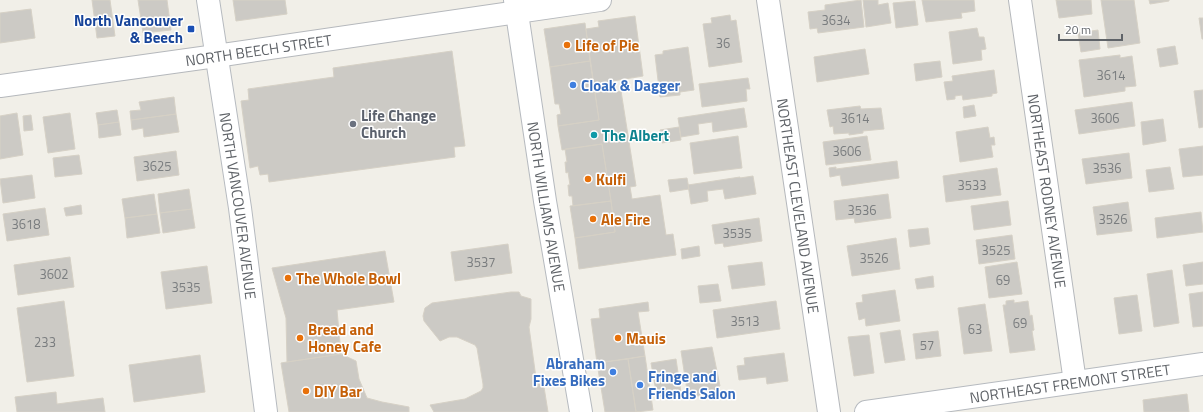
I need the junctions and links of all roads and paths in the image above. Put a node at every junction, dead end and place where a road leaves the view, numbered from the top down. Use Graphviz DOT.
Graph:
graph roads {
  1 [pos="208,0"];
  2 [pos="600,0"];
  3 [pos="768,0"];
  4 [pos="1020,0"];
  5 [pos="516,6"];
  6 [pos="216,56"];
  7 [pos="0,86"];
  8 [pos="1203,364"];
  9 [pos="1075,382"];
  10 [pos="266,412"];
  11 [pos="581,412"];
  12 [pos="829,412"];
  13 [pos="866,412"];
  1 -- 6 [label="street, NORTH VANCOUVER AVENUE"];
  2 -- 5 [label="street, NORTH BEECH STREET"];
  3 -- 12 [label="street, NORTHEAST CLEVELAND AVENUE"];
  4 -- 9 [label="street, NORTHEAST RODNEY AVENUE"];
  5 -- 6 [label="street, NORTH BEECH STREET"];
  5 -- 11 [label="street, NORTH WILLIAMS AVENUE"];
  6 -- 7 [label="street, NORTH BEECH STREET"];
  6 -- 10 [label="street, NORTH VANCOUVER AVENUE"];
  8 -- 9 [label="street, NORTHEAST FREMONT STREET"];
  9 -- 13 [label="street, NORTHEAST FREMONT STREET"];
}
